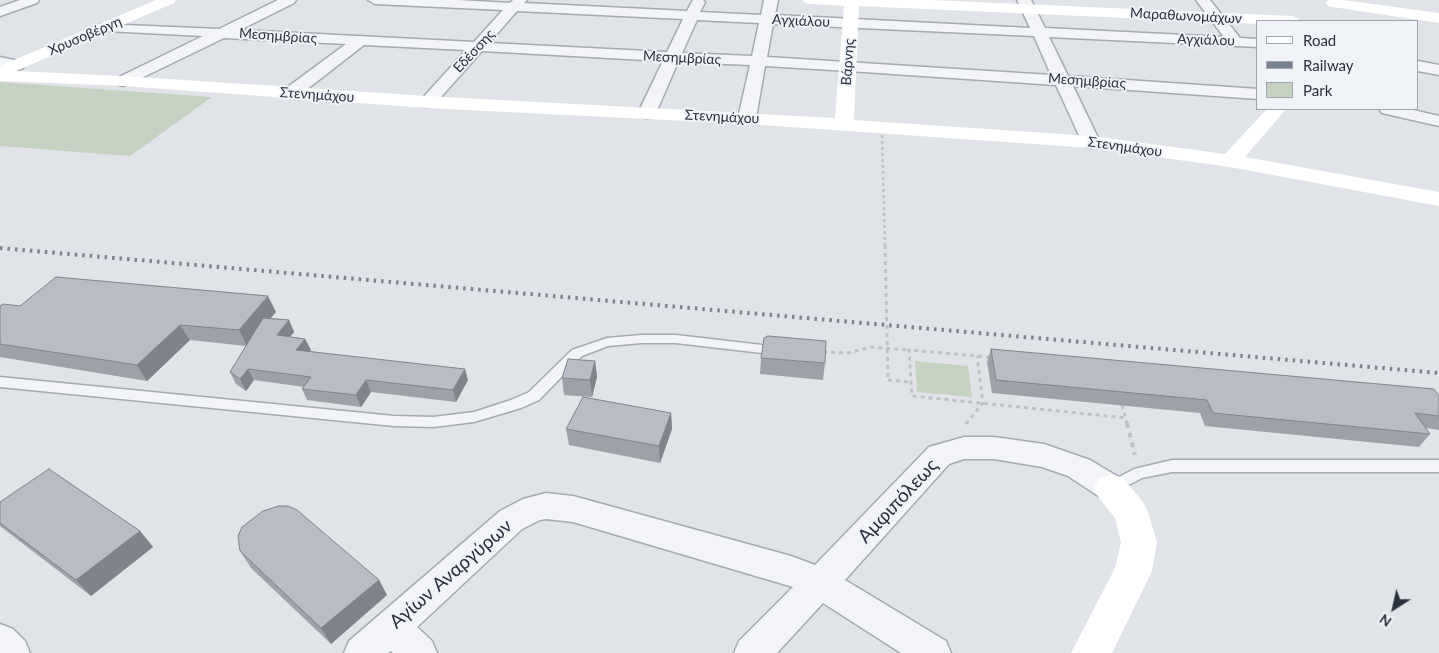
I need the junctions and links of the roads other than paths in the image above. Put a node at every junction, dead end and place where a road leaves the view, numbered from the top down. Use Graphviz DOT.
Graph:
graph roads {
  1 [pos="32,0"];
  2 [pos="169,0"];
  3 [pos="289,0"];
  4 [pos="375,0"];
  5 [pos="699,0"];
  6 [pos="771,0"];
  7 [pos="810,0"];
  8 [pos="1203,0"];
  9 [pos="852,1"];
  10 [pos="1333,1"];
  11 [pos="517,4"];
  12 [pos="1026,4"];
  13 [pos="0,12"];
  14 [pos="692,16"];
  15 [pos="1217,17"];
  16 [pos="1439,18"];
  17 [pos="767,19"];
  18 [pos="1273,20"];
  19 [pos="1328,20"];
  20 [pos="851,24"];
  21 [pos="106,28"];
  22 [pos="224,32"];
  23 [pos="1041,34"];
  24 [pos="360,41"];
  25 [pos="1235,41"];
  26 [pos="1256,44"];
  27 [pos="479,47"];
  28 [pos="673,58"];
  29 [pos="0,62"];
  30 [pos="759,62"];
  31 [pos="18,65"];
  32 [pos="849,66"];
  33 [pos="1419,66"];
  34 [pos="1439,70"];
  35 [pos="0,74"];
  36 [pos="1062,79"];
  37 [pos="123,81"];
  38 [pos="291,93"];
  39 [pos="1256,94"];
  40 [pos="427,102"];
  41 [pos="1276,110"];
  42 [pos="1392,110"];
  43 [pos="647,113"];
  44 [pos="747,118"];
  45 [pos="1439,121"];
  46 [pos="844,124"];
  47 [pos="1091,142"];
  48 [pos="1230,161"];
  49 [pos="1439,199"];
  50 [pos="762,348"];
  51 [pos="0,382"];
  52 [pos="1439,466"];
  53 [pos="1125,480"];
  54 [pos="821,583"];
  55 [pos="391,627"];
  56 [pos="0,641"];
  57 [pos="12,653"];
  58 [pos="362,653"];
  59 [pos="419,653"];
  60 [pos="752,653"];
  61 [pos="933,653"];
  62 [pos="1092,653"];
  1 -- 13 [label="street"];
  2 -- 21 [label="street, Χρυσοβέργη"];
  3 -- 22 [label="street"];
  4 -- 11 [label="street, Αγχιάλου"];
  5 -- 14 [label="street"];
  6 -- 17 [label="street"];
  7 -- 9 [label="street, Μαραθωνομάχων"];
  8 -- 15 [label="street"];
  9 -- 12 [label="street, Μαραθωνομάχων"];
  9 -- 20 [label="street, Βάρνης"];
  10 -- 16 [label="street"];
  10 -- 19 [label="street"];
  11 -- 14 [label="street, Αγχιάλου"];
  11 -- 27 [label="street, Εδέσσης"];
  12 -- 15 [label="street, Μαραθωνομάχων"];
  12 -- 23 [label="street"];
  14 -- 17 [label="street, Αγχιάλου"];
  14 -- 28 [label="street"];
  15 -- 18 [label="street, Μαραθωνομάχων"];
  15 -- 25 [label="street"];
  17 -- 20 [label="street, Αγχιάλου"];
  17 -- 30 [label="street"];
  20 -- 23 [label="street, Αγχιάλου"];
  20 -- 32 [label="street, Βάρνης"];
  21 -- 22 [label="street, Μεσημβρίας"];
  21 -- 31 [label="street, Χρυσοβέργη"];
  22 -- 24 [label="street, Μεσημβρίας"];
  22 -- 37 [label="street"];
  23 -- 25 [label="street, Αγχιάλου"];
  23 -- 36 [label="street"];
  24 -- 27 [label="street, Μεσημβρίας"];
  24 -- 38 [label="street"];
  25 -- 26 [label="street, Αγχιάλου"];
  27 -- 28 [label="street, Μεσημβρίας"];
  27 -- 40 [label="street, Εδέσσης"];
  28 -- 30 [label="street, Μεσημβρίας"];
  28 -- 43 [label="street"];
  29 -- 31 [label="street"];
  30 -- 32 [label="street, Μεσημβρίας"];
  30 -- 44 [label="street"];
  31 -- 35 [label="street, Χρυσοβέργη"];
  32 -- 36 [label="street, Μεσημβρίας"];
  32 -- 46 [label="street, Βάρνης"];
  33 -- 34 [label="street"];
  35 -- 37 [label="street, Στενημάχου"];
  36 -- 39 [label="street, Μεσημβρίας"];
  36 -- 47 [label="street"];
  37 -- 38 [label="street, Στενημάχου"];
  38 -- 40 [label="street, Στενημάχου"];
  40 -- 43 [label="street, Στενημάχου"];
  41 -- 48 [label="street"];
  42 -- 45 [label="street"];
  43 -- 44 [label="street, Στενημάχου"];
  44 -- 46 [label="street, Στενημάχου"];
  46 -- 47 [label="street, Στενημάχου"];
  47 -- 48 [label="street, Στενημάχου"];
  48 -- 49 [label="street, Στενημάχου"];
  50 -- 51 [label="lane"];
  52 -- 53 [label="lane"];
  53 -- 54 [label="street, Αμφιπόλεως"];
  53 -- 62 [label="street"];
  54 -- 55 [label="street, Αγίων Αναργύρων"];
  54 -- 60 [label="street, Αμφιπόλεως"];
  54 -- 61 [label="street"];
  55 -- 58 [label="street, Αγίων Αναργύρων"];
  55 -- 59 [label="street"];
  56 -- 57 [label="street"];
}
